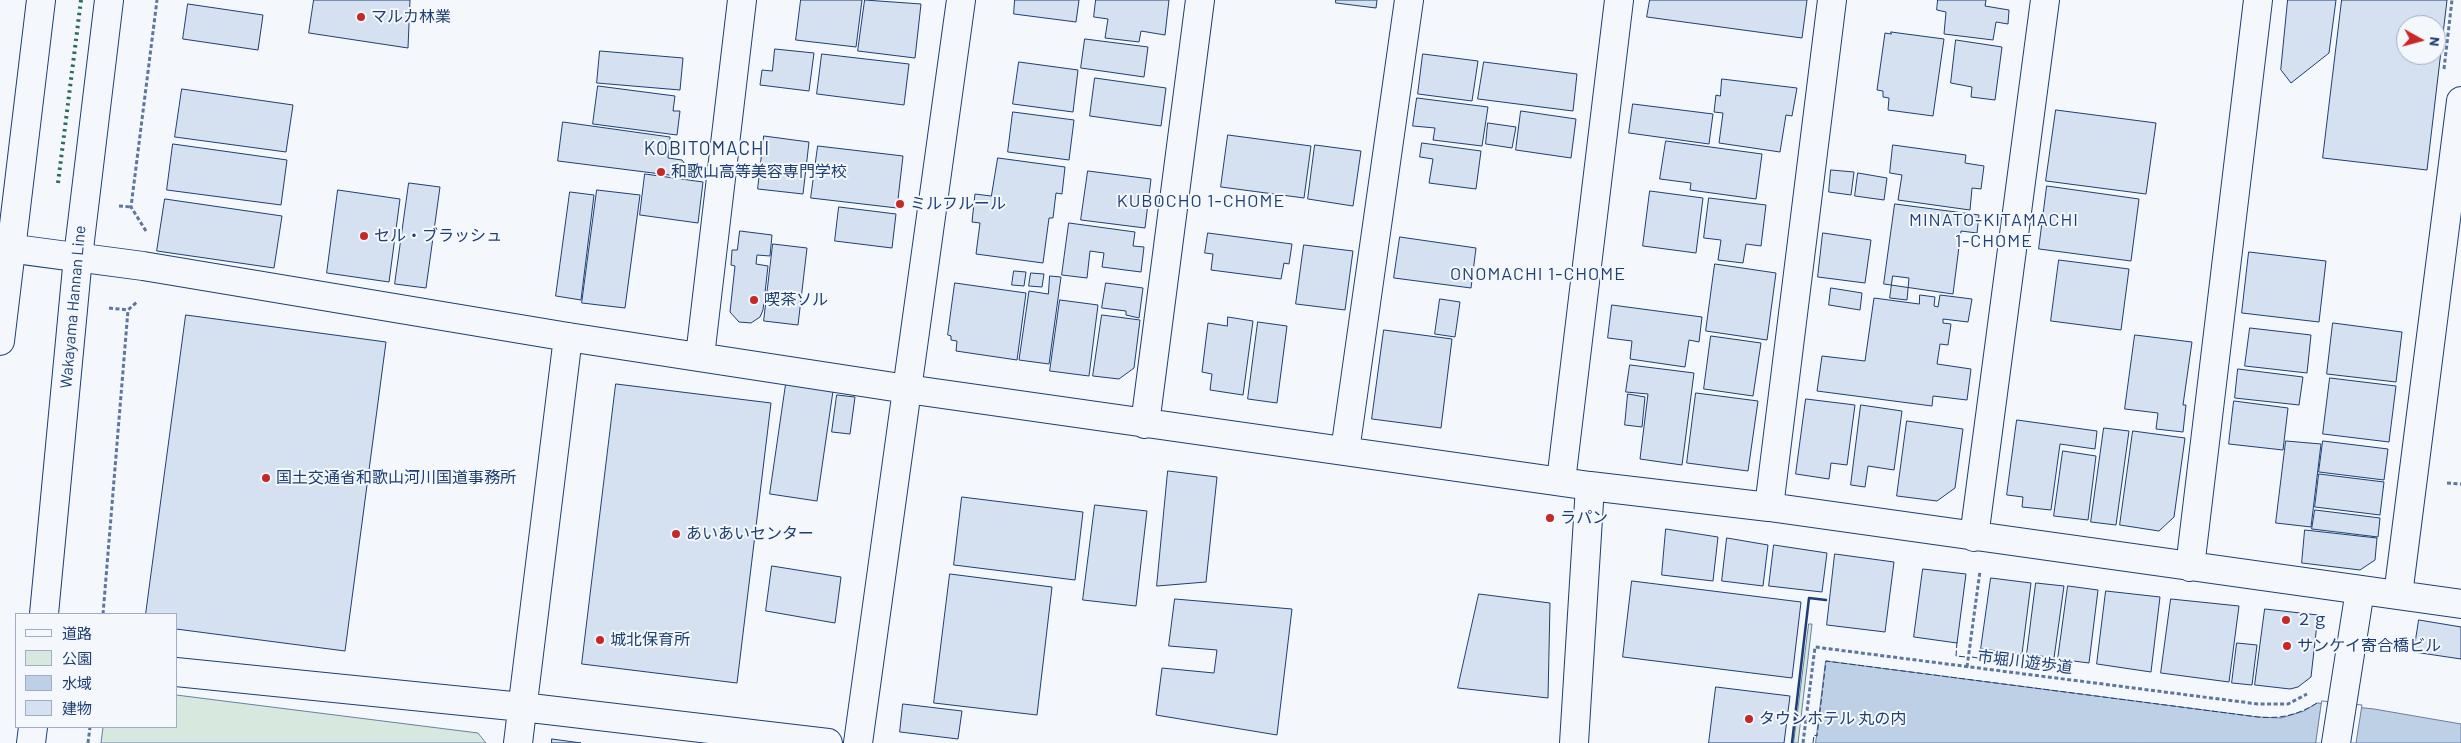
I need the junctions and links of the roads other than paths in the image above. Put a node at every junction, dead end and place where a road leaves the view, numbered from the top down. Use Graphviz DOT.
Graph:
graph roads {
  1 [pos="41,0"];
  2 [pos="109,0"];
  3 [pos="742,0"];
  4 [pos="961,0"];
  5 [pos="1200,0"];
  6 [pos="1409,0"];
  7 [pos="1619,0"];
  8 [pos="1832,0"];
  9 [pos="2045,0"];
  10 [pos="2258,0"];
  11 [pos="2461,101"];
  12 [pos="5,248"];
  13 [pos="78,257"];
  14 [pos="568,337"];
  15 [pos="0,342"];
  16 [pos="700,356"];
  17 [pos="907,390"];
  18 [pos="1146,424"];
  19 [pos="1345,451"];
  20 [pos="1561,481"];
  21 [pos="1590,486"];
  22 [pos="1769,507"];
  23 [pos="1974,537"];
  24 [pos="2190,566"];
  25 [pos="2360,590"];
  26 [pos="2398,596"];
  27 [pos="2461,604"];
  28 [pos="44,613"];
  29 [pos="178,672"];
  30 [pos="522,707"];
  31 [pos="33,728"];
  32 [pos="32,743"];
  33 [pos="518,743"];
  34 [pos="828,743"];
  35 [pos="858,743"];
  36 [pos="1574,743"];
  37 [pos="2336,743"];
  1 -- 12 [label="street"];
  2 -- 13 [label="street, Wakayama Hannan Line"];
  3 -- 16 [label="street"];
  4 -- 17 [label="street"];
  5 -- 18 [label="street"];
  6 -- 19 [label="street"];
  7 -- 20 [label="street"];
  8 -- 22 [label="street"];
  9 -- 23 [label="street"];
  10 -- 24 [label="street"];
  11 -- 26 [label="street"];
  12 -- 13 [label="street"];
  12 -- 15 [label="street"];
  13 -- 14 [label="street"];
  13 -- 28 [label="street, Wakayama Hannan Line"];
  14 -- 16 [label="street"];
  14 -- 30 [label="street"];
  16 -- 17 [label="street"];
  17 -- 18 [label="street"];
  17 -- 35 [label="street"];
  18 -- 19 [label="street"];
  19 -- 20 [label="street"];
  20 -- 21 [label="street"];
  21 -- 22 [label="street"];
  21 -- 36 [label="street"];
  22 -- 23 [label="street"];
  23 -- 24 [label="street"];
  24 -- 25 [label="street"];
  25 -- 26 [label="street"];
  25 -- 37 [label="street"];
  26 -- 27 [label="street"];
  29 -- 30 [label="street"];
  30 -- 33 [label="street"];
  30 -- 34 [label="street"];
  31 -- 32 [label="street"];
}
